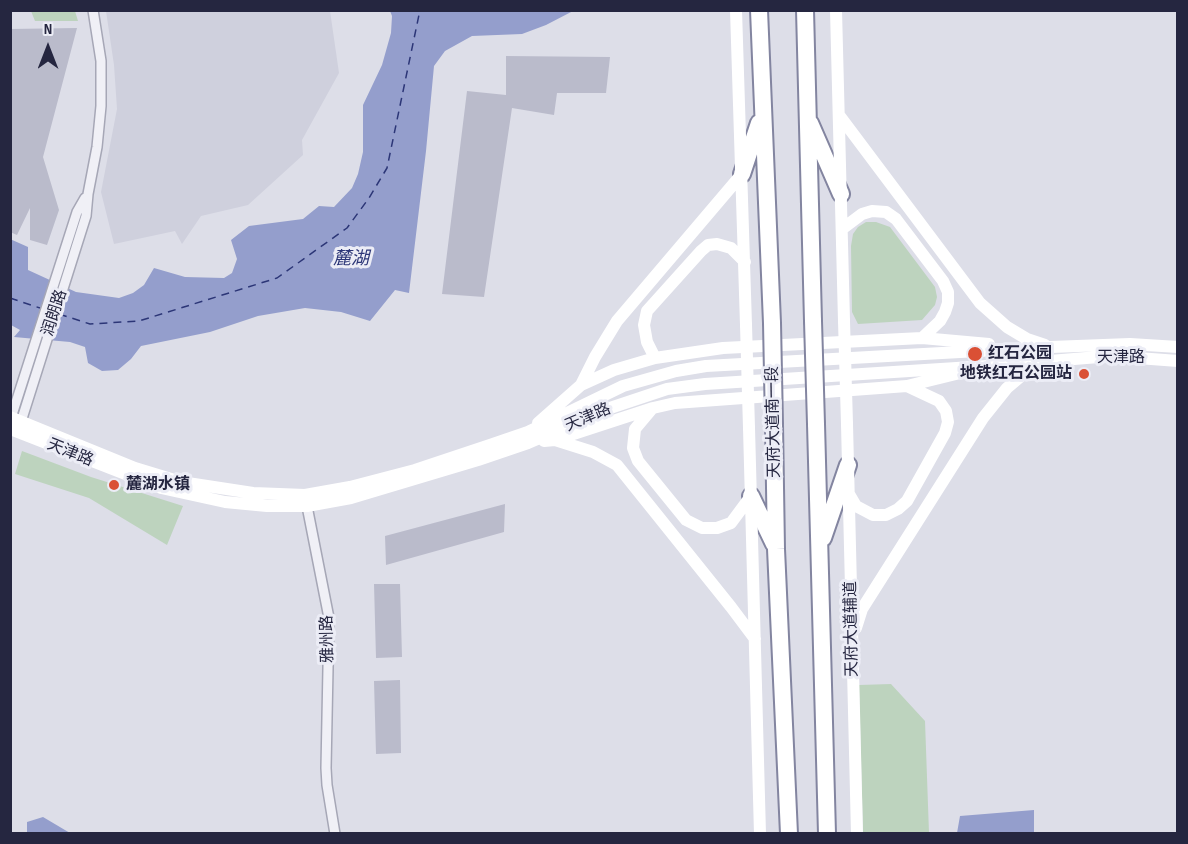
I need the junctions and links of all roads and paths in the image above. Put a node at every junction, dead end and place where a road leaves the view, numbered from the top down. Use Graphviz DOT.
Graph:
graph roads {
  1 [pos="93,10"];
  2 [pos="736,10"];
  3 [pos="759,10"];
  4 [pos="805,10"];
  5 [pos="836,10"];
  6 [pos="763,111"];
  7 [pos="839,115"];
  8 [pos="807,116"];
  9 [pos="742,174"];
  10 [pos="88,194"];
  11 [pos="841,194"];
  12 [pos="842,229"];
  13 [pos="745,262"];
  14 [pos="922,338"];
  15 [pos="1051,347"];
  16 [pos="1178,347"];
  17 [pos="1026,348"];
  18 [pos="655,358"];
  19 [pos="1052,360"];
  20 [pos="1178,361"];
  21 [pos="988,366"];
  22 [pos="30,377"];
  23 [pos="581,385"];
  24 [pos="907,386"];
  25 [pos="653,408"];
  26 [pos="14,423"];
  27 [pos="528,437"];
  28 [pos="555,440"];
  29 [pos="848,465"];
  30 [pos="849,494"];
  31 [pos="751,496"];
  32 [pos="306,501"];
  33 [pos="819,548"];
  34 [pos="776,549"];
  35 [pos="755,639"];
  36 [pos="853,641"];
  37 [pos="335,834"];
  38 [pos="760,834"];
  39 [pos="789,834"];
  40 [pos="827,834"];
  41 [pos="857,834"];
  1 -- 10 [label="street, 润朗路"];
  2 -- 9 [label="street"];
  3 -- 6 [label="highway, 天府大道南一段"];
  4 -- 8 [label="highway"];
  5 -- 7 [label="street, 天府大道辅道"];
  6 -- 9 [label="highway"];
  6 -- 34 [label="highway, 天府大道南一段, bridge"];
  7 -- 11 [label="street, 天府大道辅道"];
  7 -- 15 [label="street"];
  8 -- 11 [label="highway"];
  8 -- 33 [label="highway, bridge"];
  9 -- 13 [label="street"];
  9 -- 23 [label="street"];
  10 -- 22 [label="street, 润朗路"];
  10 -- 22 [label="street, 润朗路"];
  11 -- 12 [label="street, 天府大道辅道"];
  12 -- 14 [label="street"];
  12 -- 29 [label="street, 天府大道辅道, bridge"];
  13 -- 18 [label="street"];
  13 -- 31 [label="street, bridge"];
  14 -- 17 [label="street"];
  14 -- 18 [label="street"];
  15 -- 16 [label="street, 天津路"];
  15 -- 17 [label="street, 天津路"];
  17 -- 27 [label="street, 天津路"];
  18 -- 23 [label="street"];
  19 -- 20 [label="street, 天津路"];
  19 -- 21 [label="street, 天津路"];
  19 -- 36 [label="street"];
  21 -- 24 [label="street"];
  21 -- 27 [label="street, 天津路"];
  22 -- 26 [label="street, 润朗路"];
  23 -- 27 [label="street"];
  24 -- 25 [label="street"];
  24 -- 30 [label="street"];
  25 -- 28 [label="street"];
  25 -- 31 [label="street"];
  26 -- 32 [label="street, 天津路"];
  27 -- 28 [label="street"];
  27 -- 32 [label="street, 天津路"];
  28 -- 35 [label="street"];
  29 -- 30 [label="street, 天府大道辅道"];
  29 -- 33 [label="highway"];
  30 -- 36 [label="street, 天府大道辅道"];
  31 -- 34 [label="highway"];
  31 -- 35 [label="street"];
  32 -- 37 [label="street, 雅州路"];
  33 -- 40 [label="highway"];
  34 -- 39 [label="highway, 天府大道南一段"];
  35 -- 38 [label="street"];
  36 -- 41 [label="street, 天府大道辅道"];
}
